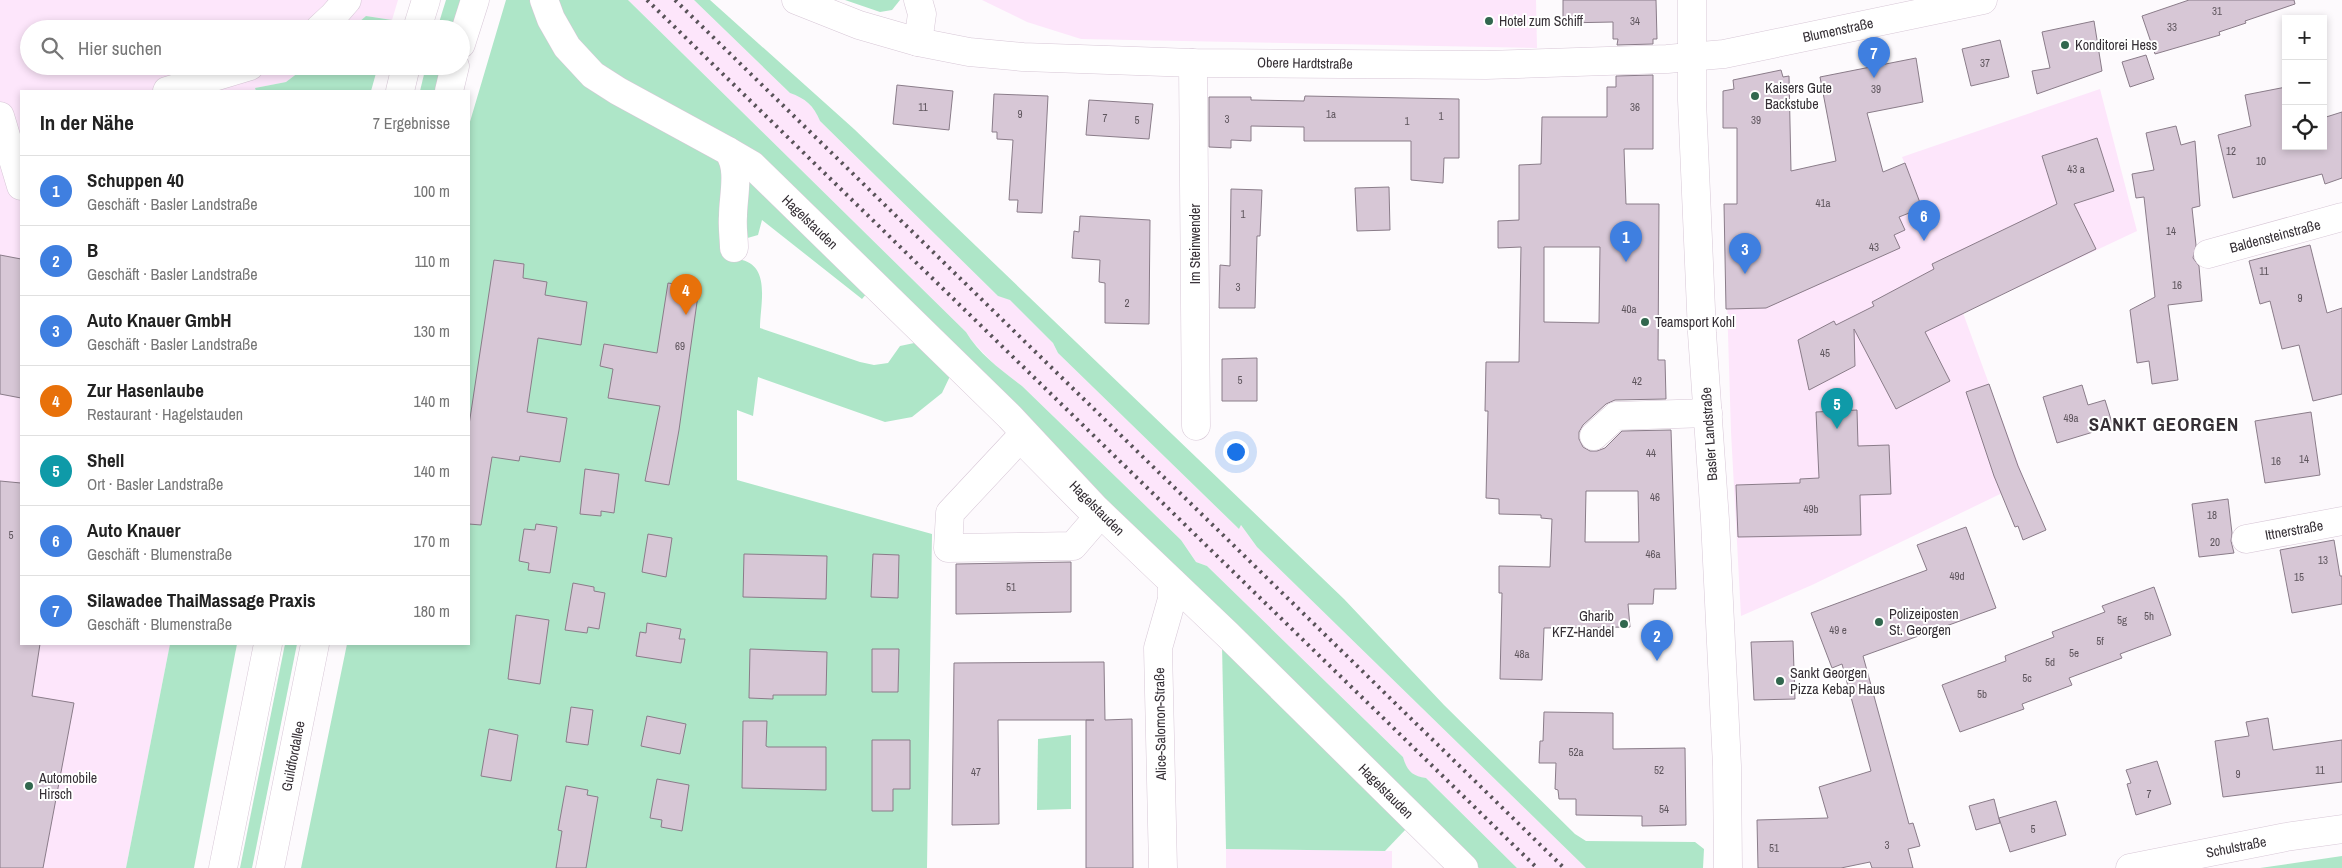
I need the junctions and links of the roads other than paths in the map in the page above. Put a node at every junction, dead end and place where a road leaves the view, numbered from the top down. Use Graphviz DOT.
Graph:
graph roads {
  1 [pos="347,0"];
  2 [pos="426,0"];
  3 [pos="475,0"];
  4 [pos="544,0"];
  5 [pos="796,0"];
  6 [pos="918,0"];
  7 [pos="1692,0"];
  8 [pos="1983,0"];
  9 [pos="329,20"];
  10 [pos="420,20"];
  11 [pos="469,20"];
  12 [pos="918,42"];
  13 [pos="1692,58"];
  14 [pos="1193,63"];
  15 [pos="220,75"];
  16 [pos="404,75"];
  17 [pos="453,75"];
  18 [pos="170,90"];
  19 [pos="400,90"];
  20 [pos="449,90"];
  21 [pos="7,132"];
  22 [pos="728,151"];
  23 [pos="20,182"];
  24 [pos="2342,217"];
  25 [pos="734,248"];
  26 [pos="2208,254"];
  27 [pos="1708,413"];
  28 [pos="1196,426"];
  29 [pos="1594,436"];
  30 [pos="2342,521"];
  31 [pos="2246,539"];
  32 [pos="1073,546"];
  33 [pos="1172,582"];
  34 [pos="268,645"];
  35 [pos="315,645"];
  36 [pos="2342,829"];
  37 [pos="224,868"];
  38 [pos="270,868"];
  39 [pos="1163,868"];
  40 [pos="1464,868"];
  41 [pos="1728,868"];
  42 [pos="2130,868"];
  1 -- 9 [label="main road"];
  2 -- 10 [label="main road"];
  3 -- 11 [label="main road"];
  4 -- 22 [label="main road, Hagelstauden"];
  5 -- 12 [label="main road, Obere Hardtstraße"];
  6 -- 12 [label="main road"];
  7 -- 13 [label="main road, Basler Landstraße"];
  8 -- 13 [label="main road, Blumenstraße"];
  12 -- 14 [label="main road, Obere Hardtstraße"];
  13 -- 14 [label="main road, Obere Hardtstraße"];
  13 -- 27 [label="main road, Basler Landstraße"];
  14 -- 28 [label="main road, Im Steinwender"];
  15 -- 18 [label="main road"];
  16 -- 19 [label="main road"];
  17 -- 20 [label="main road"];
  21 -- 23 [label="main road"];
  22 -- 25 [label="main road"];
  22 -- 33 [label="main road, Hagelstauden"];
  24 -- 26 [label="main road, Baldensteinstraße"];
  27 -- 29 [label="main road"];
  27 -- 41 [label="main road, Basler Landstraße"];
  30 -- 31 [label="main road, Ittnerstraße"];
  32 -- 32 [label="main road"];
  33 -- 39 [label="main road, Alice-Salomon-Straße"];
  33 -- 40 [label="main road, Hagelstauden"];
  34 -- 37 [label="main road"];
  35 -- 38 [label="main road, Guildfordallee"];
  36 -- 42 [label="main road, Schulstraße"];
}
